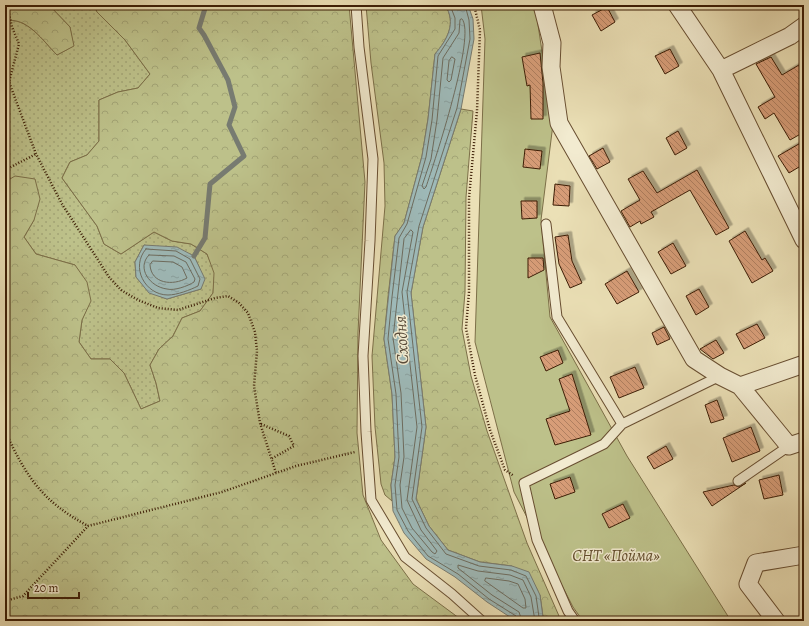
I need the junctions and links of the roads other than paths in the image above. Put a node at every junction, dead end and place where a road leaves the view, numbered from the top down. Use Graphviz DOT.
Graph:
graph roads {
  1 [pos="356,5"];
  2 [pos="542,5"];
  3 [pos="677,5"];
  4 [pos="804,26"];
  5 [pos="721,70"];
  6 [pos="546,224"];
  7 [pos="804,240"];
  8 [pos="804,364"];
  9 [pos="720,376"];
  10 [pos="740,386"];
  11 [pos="622,424"];
  12 [pos="796,443"];
  13 [pos="738,482"];
  14 [pos="804,555"];
  15 [pos="482,621"];
  16 [pos="576,621"];
  17 [pos="776,621"];
  1 -- 15 [label="lane"];
  2 -- 9 [label="street"];
  3 -- 5 [label="street"];
  4 -- 5 [label="street"];
  5 -- 7 [label="street"];
  6 -- 11 [label="lane"];
  8 -- 10 [label="street"];
  9 -- 10 [label="street"];
  9 -- 11 [label="lane"];
  10 -- 12 [label="street"];
  11 -- 16 [label="lane"];
  12 -- 13 [label="lane"];
  14 -- 17 [label="street"];
}
